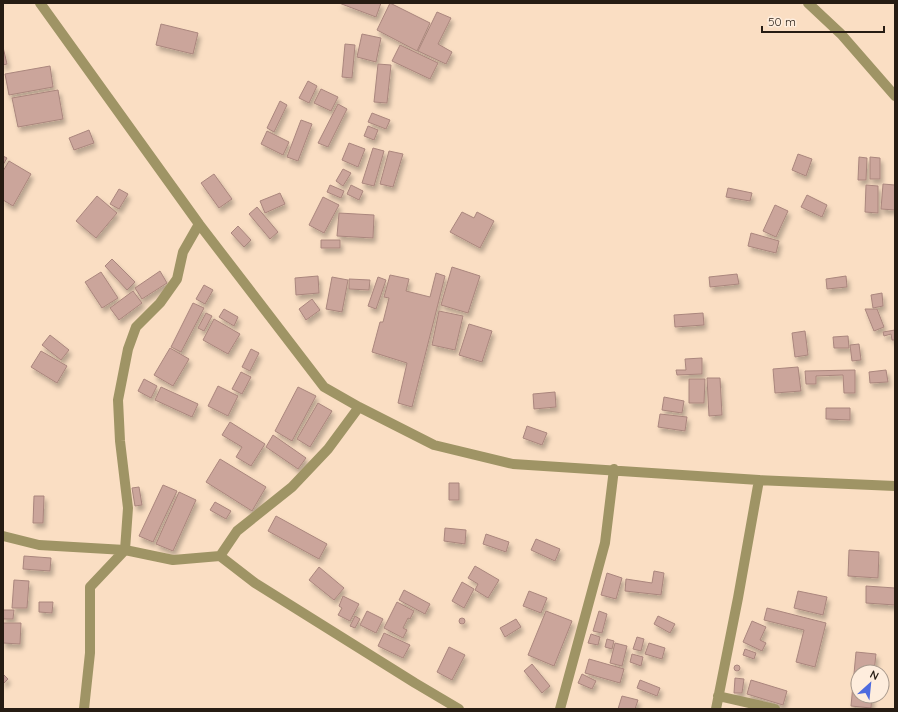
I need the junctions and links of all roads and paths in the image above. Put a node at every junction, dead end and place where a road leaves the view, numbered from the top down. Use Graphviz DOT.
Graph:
graph roads {
  1 [pos="40,3"];
  2 [pos="808,3"];
  3 [pos="895,96"];
  4 [pos="200,224"];
  5 [pos="359,407"];
  6 [pos="614,469"];
  7 [pos="759,480"];
  8 [pos="895,486"];
  9 [pos="3,536"];
  10 [pos="125,550"];
  11 [pos="220,556"];
  12 [pos="718,696"];
  13 [pos="84,709"];
  14 [pos="459,709"];
  15 [pos="560,709"];
  16 [pos="716,709"];
  17 [pos="775,709"];
  1 -- 4 [label="street"];
  2 -- 3 [label="street"];
  4 -- 5 [label="street"];
  4 -- 10 [label="street"];
  5 -- 6 [label="street"];
  5 -- 11 [label="street"];
  6 -- 7 [label="street"];
  6 -- 15 [label="street"];
  7 -- 8 [label="street"];
  7 -- 12 [label="street"];
  9 -- 10 [label="street"];
  10 -- 11 [label="street"];
  10 -- 13 [label="street"];
  11 -- 14 [label="street"];
  12 -- 16 [label="street"];
  12 -- 17 [label="street"];
}
